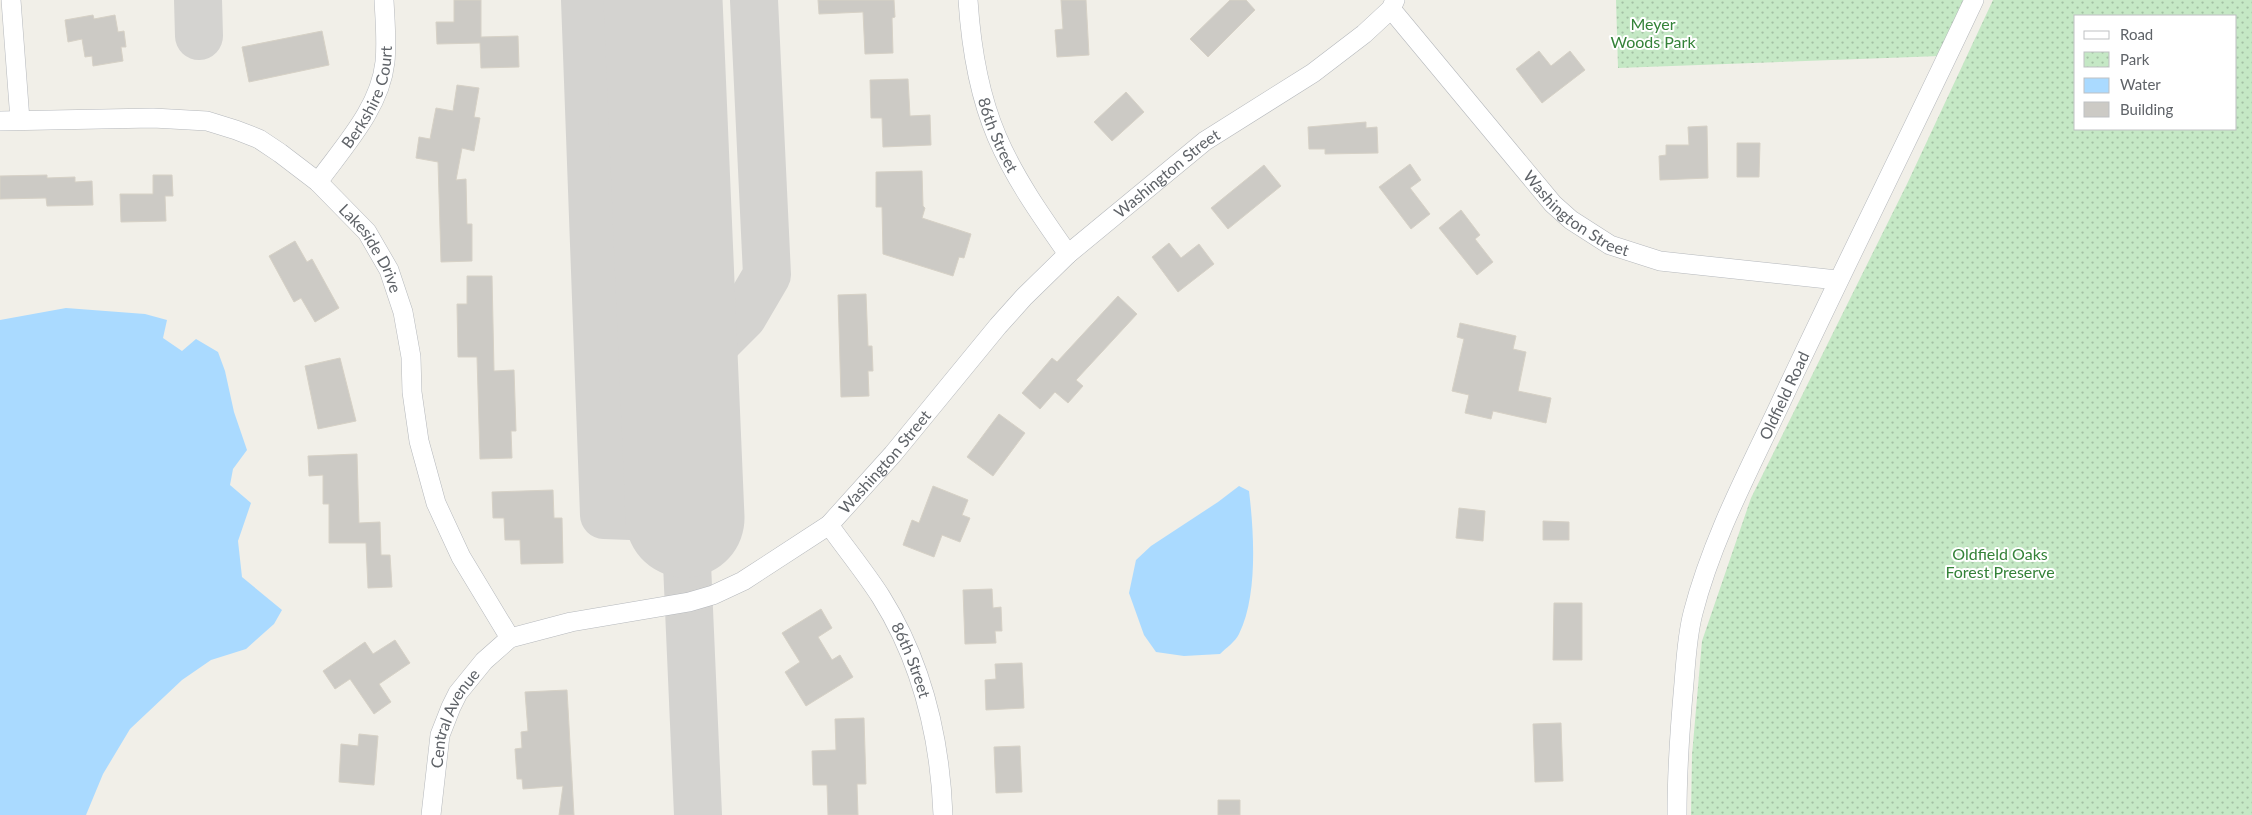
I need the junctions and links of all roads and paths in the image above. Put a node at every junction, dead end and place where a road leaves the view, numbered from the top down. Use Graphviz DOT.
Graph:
graph roads {
  1 [pos="11,0"];
  2 [pos="384,0"];
  3 [pos="968,0"];
  4 [pos="1974,0"];
  5 [pos="1393,5"];
  6 [pos="20,120"];
  7 [pos="0,121"];
  8 [pos="318,182"];
  9 [pos="1068,254"];
  10 [pos="1838,280"];
  11 [pos="829,526"];
  12 [pos="510,638"];
  13 [pos="431,815"];
  14 [pos="943,815"];
  15 [pos="1677,815"];
  1 -- 6 [label="street"];
  2 -- 8 [label="street, Berkshire Court"];
  3 -- 9 [label="street, 86th Street"];
  4 -- 10 [label="street, Oldfield Road"];
  5 -- 9 [label="street, Washington Street"];
  5 -- 10 [label="street, Washington Street"];
  6 -- 7 [label="street, Lakeside Drive"];
  6 -- 8 [label="street, Lakeside Drive"];
  8 -- 12 [label="street, Lakeside Drive"];
  9 -- 11 [label="street, Washington Street"];
  10 -- 15 [label="street, Oldfield Road"];
  11 -- 12 [label="street, Washington Street"];
  11 -- 14 [label="street, 86th Street"];
  12 -- 13 [label="street, Central Avenue"];
}
